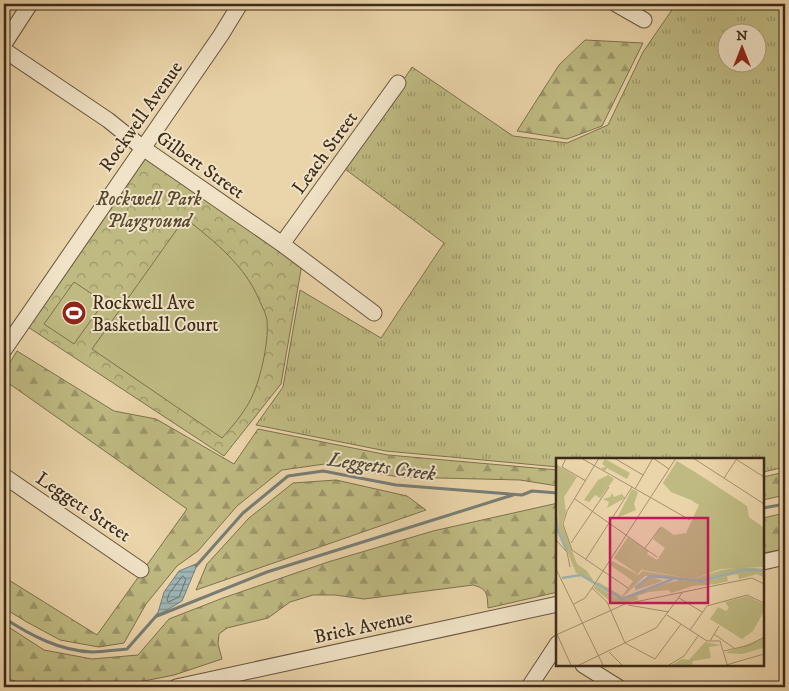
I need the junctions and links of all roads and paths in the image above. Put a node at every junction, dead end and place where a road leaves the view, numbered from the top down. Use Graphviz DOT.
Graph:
graph roads {
  1 [pos="30,4"];
  2 [pos="240,4"];
  3 [pos="616,4"];
  4 [pos="644,20"];
  5 [pos="4,44"];
  6 [pos="4,50"];
  7 [pos="398,83"];
  8 [pos="143,148"];
  9 [pos="282,244"];
  10 [pos="374,313"];
  11 [pos="4,350"];
  12 [pos="4,476"];
  13 [pos="785,557"];
  14 [pos="764,562"];
  15 [pos="141,570"];
  16 [pos="556,604"];
  17 [pos="556,647"];
  18 [pos="585,666"];
  19 [pos="176,687"];
  20 [pos="529,687"];
  21 [pos="618,687"];
  1 -- 5 [label="street"];
  2 -- 8 [label="street, Rockwell Avenue"];
  3 -- 4 [label="street"];
  6 -- 8 [label="street, Gilbert Street"];
  7 -- 9 [label="street, Leach Street"];
  8 -- 9 [label="street, Gilbert Street"];
  8 -- 11 [label="street, Rockwell Avenue"];
  9 -- 10 [label="street, Gilbert Street"];
  12 -- 15 [label="street, Leggett Street"];
  13 -- 14 [label="street"];
  16 -- 19 [label="street, Brick Avenue"];
  17 -- 20 [label="street"];
  18 -- 21 [label="street"];
}
